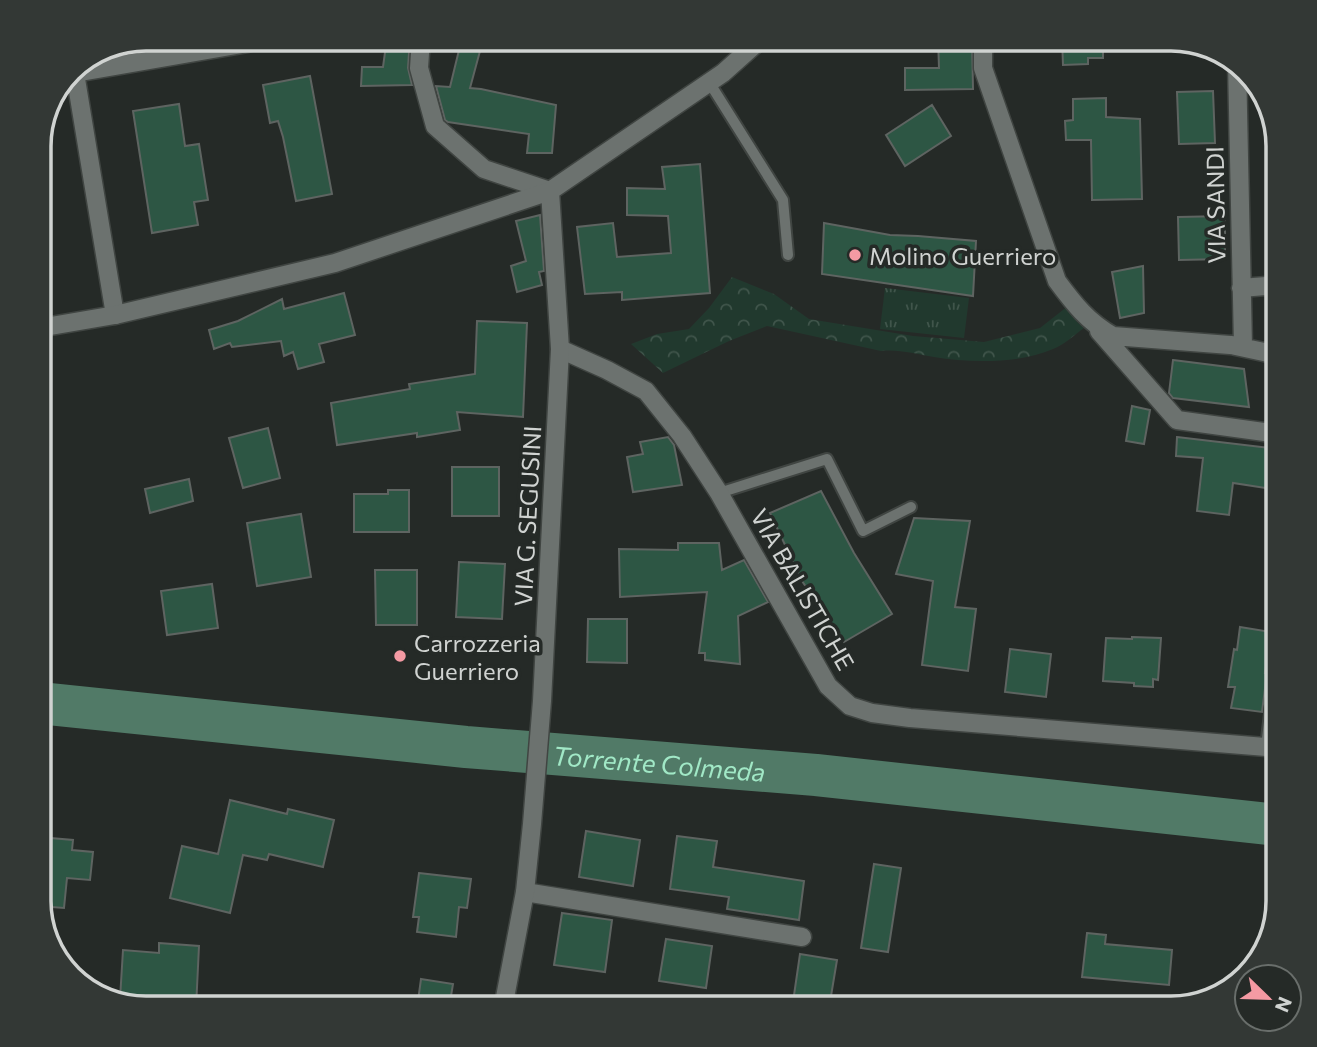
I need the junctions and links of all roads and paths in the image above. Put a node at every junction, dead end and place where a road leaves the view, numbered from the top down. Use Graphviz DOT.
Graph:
graph roads {
  1 [pos="196,51"];
  2 [pos="420,51"];
  3 [pos="747,51"];
  4 [pos="983,51"];
  5 [pos="92,67"];
  6 [pos="1237,78"];
  7 [pos="76,82"];
  8 [pos="709,82"];
  9 [pos="550,191"];
  10 [pos="788,256"];
  11 [pos="1266,286"];
  12 [pos="1241,288"];
  13 [pos="115,315"];
  14 [pos="1090,320"];
  15 [pos="51,326"];
  16 [pos="1235,345"];
  17 [pos="560,349"];
  18 [pos="1266,352"];
  19 [pos="1266,432"];
  20 [pos="719,493"];
  21 [pos="911,508"];
  22 [pos="1266,748"];
  23 [pos="524,892"];
  24 [pos="802,937"];
  25 [pos="506,996"];
  1 -- 5 [label="street"];
  2 -- 9 [label="street"];
  3 -- 8 [label="street"];
  4 -- 14 [label="street"];
  6 -- 12 [label="street, VIA SANDI"];
  7 -- 13 [label="street"];
  8 -- 9 [label="street"];
  8 -- 10 [label="lane"];
  9 -- 13 [label="street"];
  9 -- 17 [label="street, VIA G. SEGUSINI"];
  11 -- 12 [label="street"];
  12 -- 16 [label="street, VIA SANDI"];
  13 -- 15 [label="street"];
  14 -- 16 [label="street"];
  14 -- 19 [label="street"];
  16 -- 18 [label="street"];
  17 -- 20 [label="street, VIA BALISTICHE"];
  17 -- 23 [label="street, VIA G. SEGUSINI"];
  20 -- 21 [label="lane"];
  20 -- 22 [label="street, VIA BALISTICHE"];
  23 -- 24 [label="street"];
  23 -- 25 [label="street, VIA G. SEGUSINI"];
}
